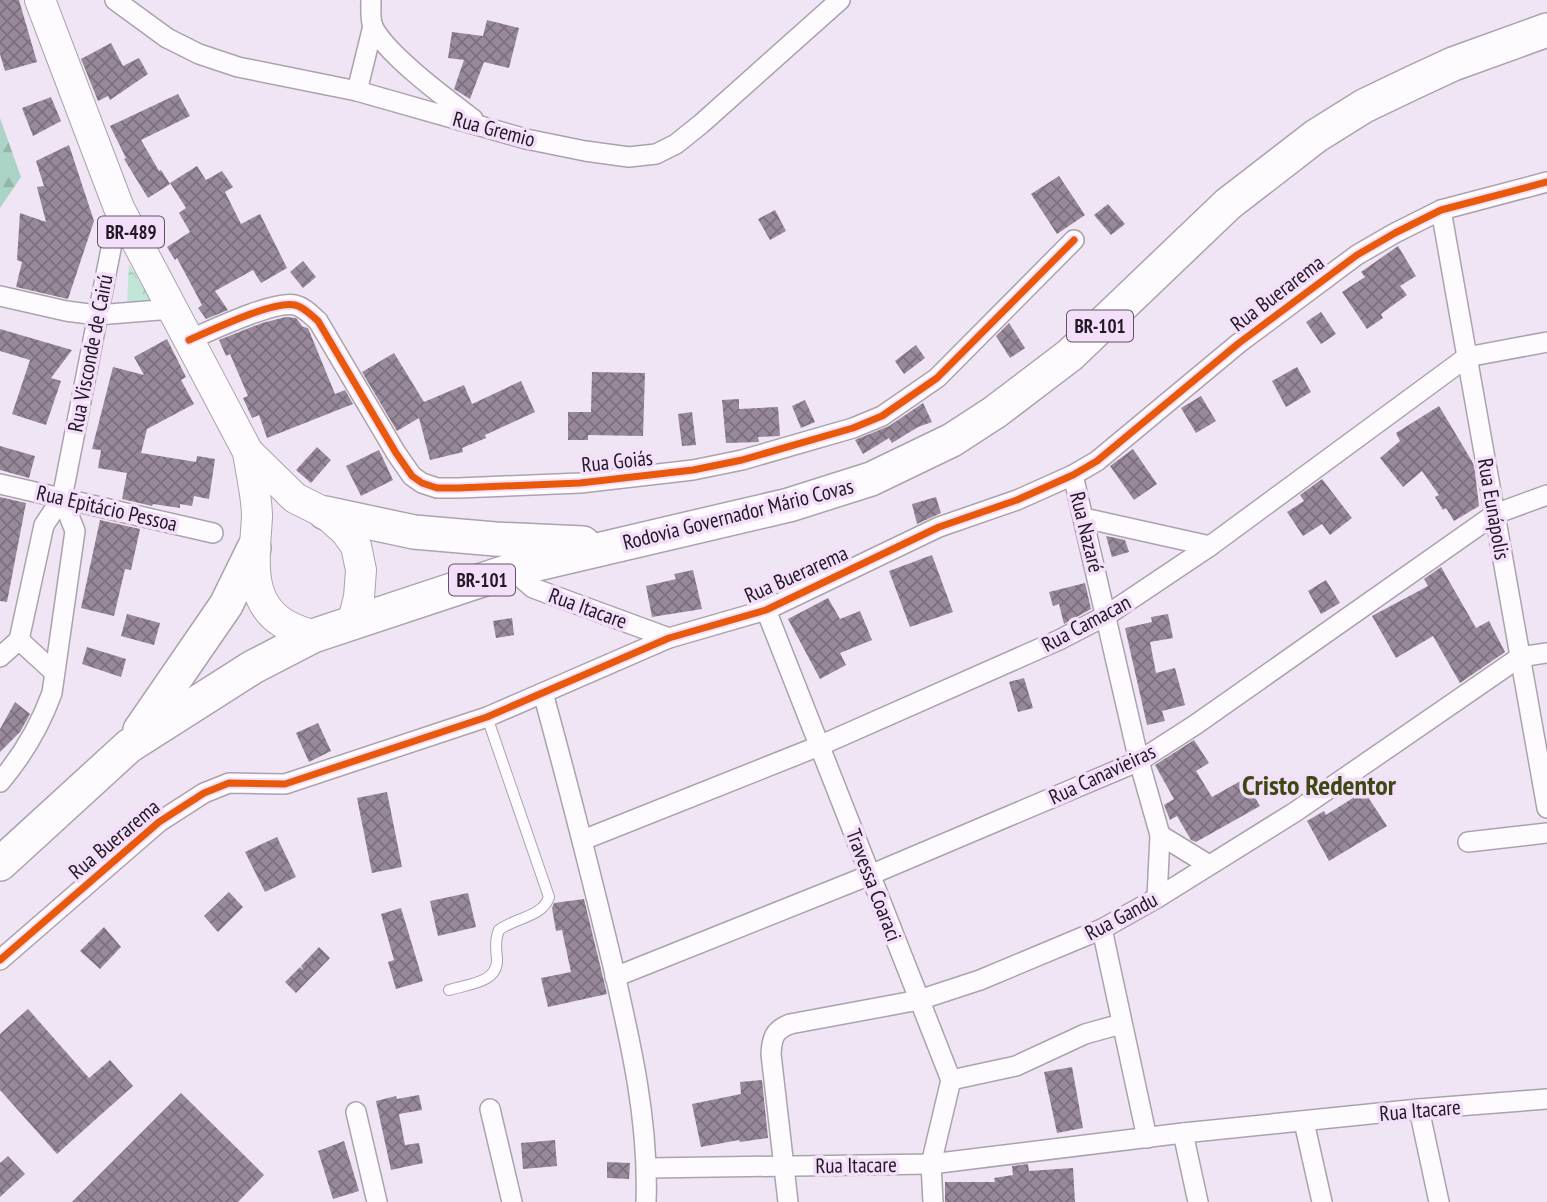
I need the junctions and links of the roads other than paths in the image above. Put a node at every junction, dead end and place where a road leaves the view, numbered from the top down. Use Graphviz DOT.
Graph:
graph roads {
  1 [pos="40,0"];
  2 [pos="115,0"];
  3 [pos="371,0"];
  4 [pos="840,0"];
  5 [pos="373,26"];
  6 [pos="1547,30"];
  7 [pos="357,92"];
  8 [pos="479,124"];
  9 [pos="1547,182"];
  10 [pos="119,208"];
  11 [pos="1441,210"];
  12 [pos="1074,240"];
  13 [pos="0,296"];
  14 [pos="172,309"];
  15 [pos="97,315"];
  16 [pos="189,340"];
  17 [pos="1547,342"];
  18 [pos="1467,357"];
  19 [pos="248,452"];
  20 [pos="1073,475"];
  21 [pos="0,484"];
  22 [pos="1547,495"];
  23 [pos="62,498"];
  24 [pos="295,498"];
  25 [pos="324,513"];
  26 [pos="257,514"];
  27 [pos="1495,514"];
  28 [pos="1084,518"];
  29 [pos="214,533"];
  30 [pos="613,545"];
  31 [pos="1210,546"];
  32 [pos="254,548"];
  33 [pos="512,570"];
  34 [pos="766,610"];
  35 [pos="1107,615"];
  36 [pos="353,621"];
  37 [pos="313,636"];
  38 [pos="669,638"];
  39 [pos="19,640"];
  40 [pos="1547,653"];
  41 [pos="0,657"];
  42 [pos="1520,657"];
  43 [pos="54,672"];
  44 [pos="543,693"];
  45 [pos="487,718"];
  46 [pos="129,746"];
  47 [pos="820,746"];
  48 [pos="1139,761"];
  49 [pos="0,782"];
  50 [pos="1547,808"];
  51 [pos="1547,833"];
  52 [pos="1160,835"];
  53 [pos="583,840"];
  54 [pos="1468,842"];
  55 [pos="0,864"];
  56 [pos="1209,865"];
  57 [pos="870,876"];
  58 [pos="1157,898"];
  59 [pos="1102,929"];
  60 [pos="0,960"];
  61 [pos="615,977"];
  62 [pos="449,990"];
  63 [pos="919,1000"];
  64 [pos="1121,1024"];
  65 [pos="951,1080"];
  66 [pos="1547,1099"];
  67 [pos="489,1109"];
  68 [pos="1419,1110"];
  69 [pos="356,1112"];
  70 [pos="1304,1122"];
  71 [pos="1183,1133"];
  72 [pos="1147,1138"];
  73 [pos="931,1164"];
  74 [pos="785,1166"];
  75 [pos="648,1168"];
  76 [pos="377,1202"];
  77 [pos="512,1202"];
  78 [pos="646,1202"];
  79 [pos="788,1202"];
  80 [pos="933,1202"];
  81 [pos="1198,1202"];
  82 [pos="1322,1202"];
  83 [pos="1439,1202"];
  1 -- 10 [label="main road, BR-489"];
  2 -- 7 [label="street, Rua Gremio"];
  3 -- 5 [label="street"];
  4 -- 8 [label="street, Rua Gremio"];
  5 -- 7 [label="street"];
  5 -- 8 [label="street"];
  6 -- 30 [label="highway, Rodovia Governador Mário Covas / BR-101"];
  7 -- 8 [label="street, Rua Gremio"];
  9 -- 11 [label="street, Rua Buerarema"];
  10 -- 14 [label="main road, BR-489"];
  10 -- 15 [label="street, Rua Visconde de Cairú"];
  11 -- 18 [label="street, Rua Eunápolis"];
  11 -- 20 [label="street, Rua Buerarema"];
  12 -- 16 [label="street, Rua Goiás"];
  13 -- 15 [label="street"];
  14 -- 15 [label="street"];
  14 -- 16 [label="main road, BR-489"];
  15 -- 23 [label="street, Rua Visconde de Cairú"];
  16 -- 19 [label="main road, BR-489"];
  17 -- 18 [label="street, Rua Camacan"];
  18 -- 27 [label="street, Rua Eunápolis"];
  18 -- 31 [label="street, Rua Camacan"];
  19 -- 24 [label="main road, BR-489"];
  19 -- 26 [label="main road, BR-489"];
  20 -- 28 [label="street, Rua Nazaré"];
  20 -- 34 [label="street, Rua Buerarema"];
  21 -- 23 [label="street, Rua Epitácio Pessoa"];
  22 -- 27 [label="street, Rua Canavieiras"];
  23 -- 29 [label="street, Rua Epitácio Pessoa"];
  23 -- 39 [label="street, Rua Visconde de Cairú"];
  23 -- 43 [label="street"];
  24 -- 25 [label="main road, BR-489"];
  24 -- 26 [label="main road"];
  25 -- 30 [label="highway, BR-489"];
  25 -- 36 [label="main road, BR-489"];
  26 -- 32 [label="main road, BR-489"];
  27 -- 42 [label="street, Rua Eunápolis"];
  27 -- 48 [label="street, Rua Canavieiras"];
  28 -- 31 [label="street"];
  28 -- 35 [label="street, Rua Nazaré"];
  30 -- 33 [label="highway, Rodovia Governador Mário Covas / BR-101"];
  31 -- 35 [label="street, Rua Camacan"];
  32 -- 37 [label="main road, BR-489"];
  32 -- 46 [label="highway, BR-489"];
  33 -- 36 [label="highway, Rodovia Governador Mário Covas / BR-101"];
  33 -- 38 [label="street, Rua Itacare"];
  34 -- 38 [label="street, Rua Buerarema"];
  34 -- 47 [label="street, Travessa Coaraci"];
  35 -- 47 [label="street, Rua Camacan"];
  35 -- 48 [label="street, Rua Nazaré"];
  36 -- 37 [label="highway, Rodovia Governador Mário Covas / BR-101"];
  37 -- 46 [label="highway, Rodovia Governador Mário Covas / BR-101"];
  38 -- 44 [label="street, Rua Buerarema"];
  39 -- 41 [label="street"];
  39 -- 43 [label="street"];
  40 -- 42 [label="street, Rua Gandu"];
  42 -- 50 [label="street, Rua Eunápolis"];
  42 -- 56 [label="street, Rua Gandu"];
  43 -- 49 [label="street"];
  44 -- 45 [label="street, Rua Buerarema"];
  44 -- 53 [label="street"];
  45 -- 60 [label="street, Rua Buerarema"];
  45 -- 62 [label="lane"];
  46 -- 55 [label="highway, Rodovia Governador Mário Covas / BR-101"];
  47 -- 53 [label="street, Rua Camacan"];
  47 -- 57 [label="street, Travessa Coaraci"];
  48 -- 52 [label="street, Rua Nazaré"];
  48 -- 57 [label="street, Rua Canavieiras"];
  51 -- 54 [label="street"];
  52 -- 56 [label="street"];
  52 -- 58 [label="street, Rua Nazaré"];
  53 -- 61 [label="street"];
  56 -- 58 [label="street, Rua Gandu"];
  57 -- 61 [label="street, Rua Canavieiras"];
  57 -- 63 [label="street, Travessa Coaraci"];
  58 -- 59 [label="street, Rua Gandu"];
  59 -- 63 [label="street, Rua Gandu"];
  59 -- 64 [label="street"];
  61 -- 75 [label="street"];
  63 -- 65 [label="street, Travessa Coaraci"];
  63 -- 74 [label="street, Rua Gandu"];
  64 -- 65 [label="street"];
  64 -- 72 [label="street"];
  65 -- 73 [label="street"];
  66 -- 68 [label="street, Rua Itacare"];
  67 -- 77 [label="street"];
  68 -- 70 [label="street, Rua Itacare"];
  68 -- 83 [label="street"];
  69 -- 76 [label="street"];
  70 -- 71 [label="street, Rua Itacare"];
  70 -- 82 [label="street"];
  71 -- 72 [label="street, Rua Itacare"];
  71 -- 81 [label="street"];
  72 -- 73 [label="street, Rua Itacare"];
  73 -- 74 [label="street, Rua Itacare"];
  73 -- 80 [label="street"];
  74 -- 75 [label="street, Rua Itacare"];
  74 -- 79 [label="street, Rua Gandu"];
  75 -- 78 [label="street"];
}
